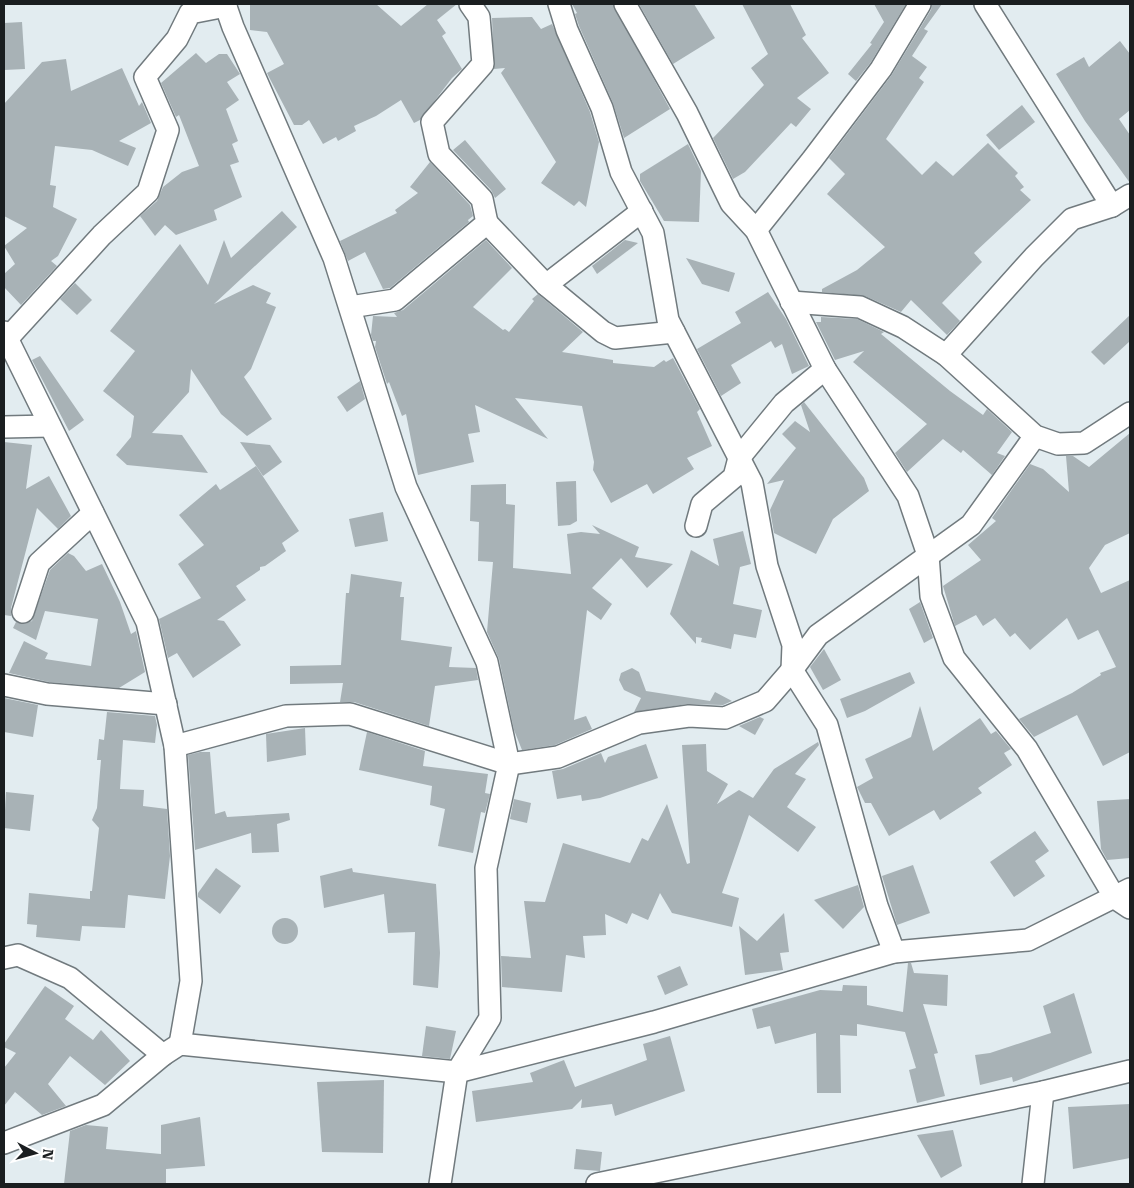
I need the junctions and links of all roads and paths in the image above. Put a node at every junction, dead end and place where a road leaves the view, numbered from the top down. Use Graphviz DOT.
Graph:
graph roads {
  1 [pos="470,4"];
  2 [pos="559,4"];
  3 [pos="625,4"];
  4 [pos="920,4"];
  5 [pos="986,4"];
  6 [pos="226,5"];
  7 [pos="1130,195"];
  8 [pos="1112,206"];
  9 [pos="642,211"];
  10 [pos="487,223"];
  11 [pos="756,230"];
  12 [pos="546,285"];
  13 [pos="791,302"];
  14 [pos="350,306"];
  15 [pos="674,332"];
  16 [pos="5,336"];
  17 [pos="946,355"];
  18 [pos="825,369"];
  19 [pos="1130,413"];
  20 [pos="50,426"];
  21 [pos="4,428"];
  22 [pos="1035,436"];
  23 [pos="739,458"];
  24 [pos="93,513"];
  25 [pos="696,526"];
  26 [pos="928,555"];
  27 [pos="23,612"];
  28 [pos="792,670"];
  29 [pos="4,685"];
  30 [pos="166,704"];
  31 [pos="175,746"];
  32 [pos="509,764"];
  33 [pos="1125,898"];
  34 [pos="894,952"];
  35 [pos="4,958"];
  36 [pos="171,1050"];
  37 [pos="1130,1071"];
  38 [pos="457,1072"];
  39 [pos="1042,1092"];
  40 [pos="4,1143"];
  41 [pos="1032,1182"];
  42 [pos="440,1184"];
  43 [pos="597,1184"];
  1 -- 10 [label="street"];
  2 -- 9 [label="street"];
  3 -- 11 [label="street"];
  4 -- 11 [label="street"];
  5 -- 8 [label="street"];
  6 -- 14 [label="street"];
  6 -- 16 [label="street"];
  7 -- 8 [label="street"];
  8 -- 17 [label="street"];
  9 -- 12 [label="street"];
  9 -- 15 [label="street"];
  10 -- 12 [label="street"];
  10 -- 14 [label="street"];
  11 -- 13 [label="street"];
  12 -- 15 [label="street"];
  13 -- 17 [label="street"];
  13 -- 18 [label="street"];
  14 -- 32 [label="street"];
  15 -- 23 [label="street"];
  16 -- 20 [label="street"];
  17 -- 22 [label="street"];
  18 -- 23 [label="street"];
  18 -- 26 [label="street"];
  19 -- 22 [label="street"];
  20 -- 21 [label="street"];
  20 -- 24 [label="street"];
  22 -- 26 [label="street"];
  23 -- 25 [label="street"];
  23 -- 28 [label="street"];
  24 -- 27 [label="street"];
  24 -- 30 [label="street"];
  26 -- 28 [label="street"];
  26 -- 33 [label="street"];
  28 -- 32 [label="street"];
  28 -- 34 [label="street"];
  29 -- 30 [label="street"];
  30 -- 31 [label="street"];
  31 -- 32 [label="street"];
  31 -- 36 [label="street"];
  32 -- 38 [label="street"];
  33 -- 34 [label="street"];
  34 -- 38 [label="street"];
  35 -- 36 [label="street"];
  36 -- 38 [label="street"];
  36 -- 40 [label="street"];
  37 -- 39 [label="street"];
  38 -- 42 [label="street"];
  39 -- 41 [label="street"];
  39 -- 43 [label="street"];
}
